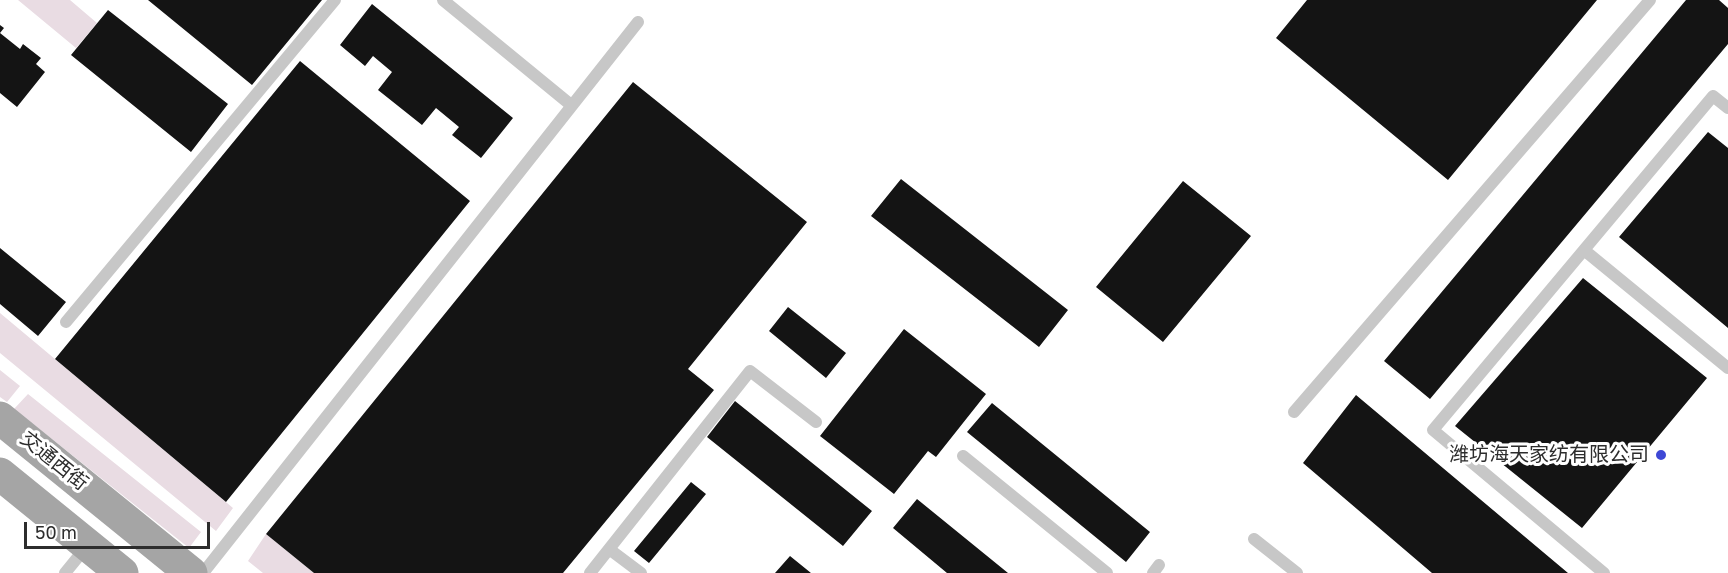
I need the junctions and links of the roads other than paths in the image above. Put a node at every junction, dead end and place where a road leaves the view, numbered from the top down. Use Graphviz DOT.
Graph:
graph roads {
  1 [pos="334,0"];
  2 [pos="443,0"];
  3 [pos="1650,0"];
  4 [pos="638,22"];
  5 [pos="571,105"];
  6 [pos="1728,108"];
  7 [pos="1584,250"];
  8 [pos="66,322"];
  9 [pos="1728,368"];
  10 [pos="1294,412"];
  11 [pos="0,418"];
  12 [pos="816,422"];
  13 [pos="963,456"];
  14 [pos="0,474"];
  15 [pos="1254,538"];
  16 [pos="87,545"];
  17 [pos="609,549"];
  18 [pos="65,573"];
  19 [pos="122,573"];
  20 [pos="191,573"];
  21 [pos="203,573"];
  22 [pos="590,573"];
  23 [pos="641,573"];
  24 [pos="1107,573"];
  25 [pos="1297,573"];
  26 [pos="1604,573"];
  1 -- 8 [label="lane"];
  2 -- 5 [label="lane"];
  3 -- 10 [label="lane"];
  4 -- 5 [label="lane"];
  5 -- 21 [label="lane"];
  6 -- 7 [label="lane"];
  7 -- 9 [label="lane"];
  7 -- 26 [label="lane"];
  11 -- 20 [label="main road, 交通西街"];
  12 -- 17 [label="lane"];
  13 -- 24 [label="lane"];
  14 -- 16 [label="main road"];
  15 -- 25 [label="lane"];
  16 -- 18 [label="lane"];
  16 -- 19 [label="main road"];
  17 -- 22 [label="lane"];
  17 -- 23 [label="lane"];
}
